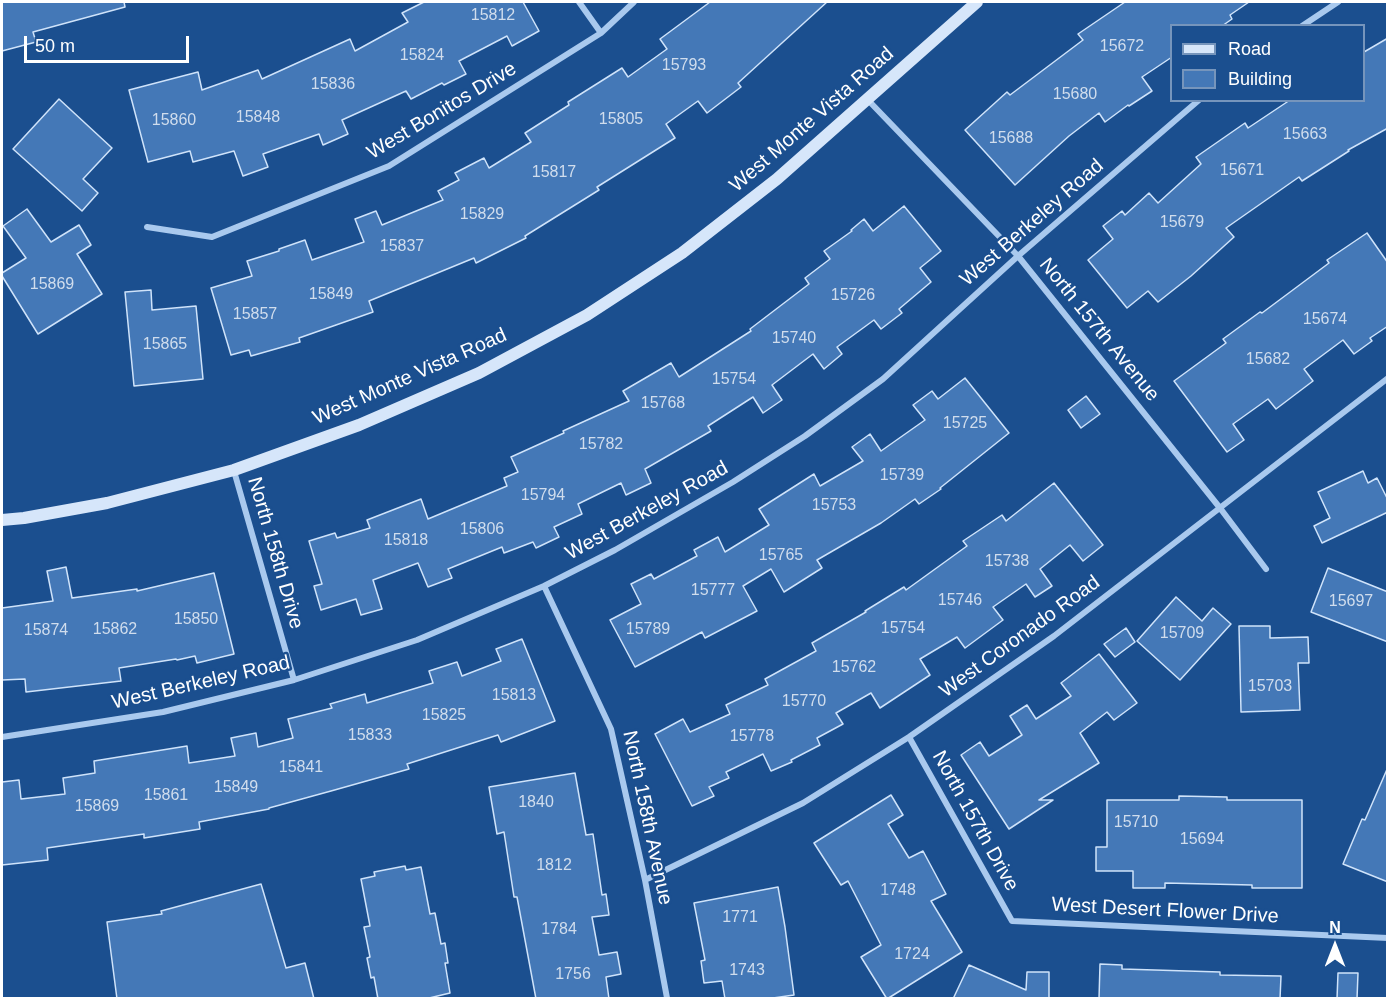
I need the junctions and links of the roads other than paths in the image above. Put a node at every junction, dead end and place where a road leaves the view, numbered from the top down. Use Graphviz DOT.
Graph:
graph roads {
  1 [pos="579,2"];
  2 [pos="634,2"];
  3 [pos="977,2"];
  4 [pos="1338,2"];
  5 [pos="1305,24"];
  6 [pos="601,33"];
  7 [pos="867,98"];
  8 [pos="1197,102"];
  9 [pos="147,227"];
  10 [pos="1018,256"];
  11 [pos="1388,378"];
  12 [pos="234,470"];
  13 [pos="1220,508"];
  14 [pos="2,520"];
  15 [pos="1266,569"];
  16 [pos="544,586"];
  17 [pos="294,680"];
  18 [pos="909,736"];
  19 [pos="2,737"];
  20 [pos="645,880"];
  21 [pos="1012,921"];
  22 [pos="1388,938"];
  23 [pos="667,999"];
  1 -- 6 [label="street"];
  2 -- 6 [label="street, West Bonitos Drive"];
  3 -- 7 [label="street, West Monte Vista Road"];
  4 -- 5 [label="street"];
  6 -- 9 [label="street, West Bonitos Drive"];
  7 -- 10 [label="street, North 157th Avenue"];
  7 -- 12 [label="street, West Monte Vista Road"];
  8 -- 10 [label="street, West Berkeley Road"];
  10 -- 13 [label="street, North 157th Avenue"];
  10 -- 16 [label="street, West Berkeley Road"];
  11 -- 13 [label="street, West Coronado Road"];
  12 -- 14 [label="street, West Monte Vista Road"];
  12 -- 17 [label="street, North 158th Drive"];
  13 -- 15 [label="street, North 157th Avenue"];
  13 -- 18 [label="street, West Coronado Road"];
  16 -- 17 [label="street, West Berkeley Road"];
  16 -- 20 [label="street, North 158th Avenue"];
  17 -- 19 [label="street, West Berkeley Road"];
  18 -- 20 [label="street, West Coronado Road"];
  18 -- 21 [label="street, North 157th Drive"];
  20 -- 23 [label="street, North 158th Avenue"];
  21 -- 22 [label="street, West Desert Flower Drive"];
}
